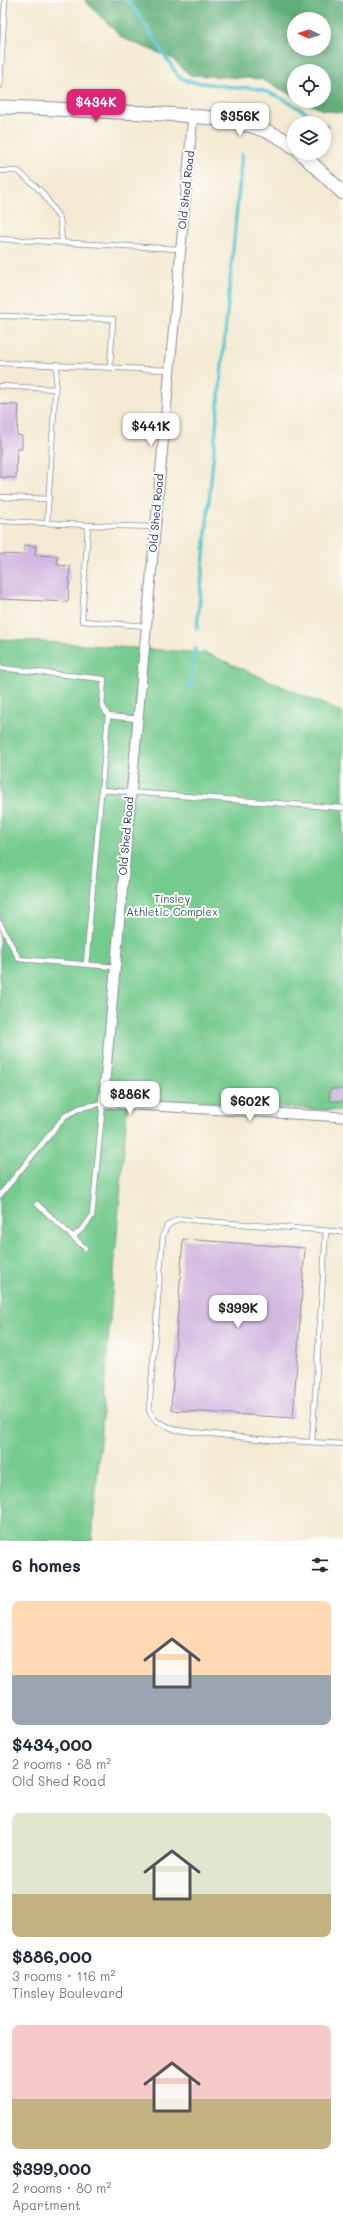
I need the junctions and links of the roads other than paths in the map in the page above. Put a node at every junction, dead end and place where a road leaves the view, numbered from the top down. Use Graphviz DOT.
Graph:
graph roads {
  1 [pos="4,0"];
  2 [pos="0,86"];
  3 [pos="0,107"];
  4 [pos="193,115"];
  5 [pos="287,143"];
  6 [pos="308,160"];
  7 [pos="0,171"];
  8 [pos="343,193"];
  9 [pos="0,239"];
  10 [pos="62,242"];
  11 [pos="180,249"];
  12 [pos="0,316"];
  13 [pos="0,363"];
  14 [pos="57,364"];
  15 [pos="110,367"];
  16 [pos="168,370"];
  17 [pos="0,386"];
  18 [pos="55,388"];
  19 [pos="0,497"];
  20 [pos="49,499"];
  21 [pos="0,521"];
  22 [pos="47,523"];
  23 [pos="88,525"];
  24 [pos="155,527"];
  25 [pos="146,626"];
  26 [pos="0,668"];
  27 [pos="108,716"];
  28 [pos="138,719"];
  29 [pos="102,790"];
  30 [pos="130,792"];
  31 [pos="343,808"];
  32 [pos="0,923"];
  33 [pos="86,964"];
  34 [pos="115,967"];
  35 [pos="103,1103"];
  36 [pos="343,1117"];
  37 [pos="0,1195"];
  38 [pos="38,1204"];
  39 [pos="326,1231"];
  40 [pos="343,1232"];
  41 [pos="73,1237"];
  42 [pos="85,1248"];
  43 [pos="312,1442"];
  44 [pos="343,1444"];
  1 -- 2 [label="lane"];
  3 -- 4 [label="street"];
  4 -- 5 [label="street"];
  4 -- 11 [label="street, Old Shed Road"];
  6 -- 8 [label="street"];
  7 -- 10 [label="lane"];
  9 -- 10 [label="lane"];
  10 -- 11 [label="lane"];
  11 -- 16 [label="street, Old Shed Road"];
  12 -- 15 [label="lane"];
  13 -- 14 [label="lane"];
  14 -- 15 [label="lane"];
  14 -- 18 [label="lane"];
  15 -- 16 [label="lane"];
  16 -- 24 [label="street, Old Shed Road"];
  17 -- 18 [label="lane"];
  18 -- 20 [label="lane"];
  19 -- 20 [label="lane"];
  20 -- 22 [label="lane"];
  21 -- 22 [label="lane"];
  22 -- 23 [label="lane"];
  23 -- 24 [label="lane"];
  23 -- 25 [label="lane"];
  24 -- 25 [label="street, Old Shed Road"];
  25 -- 28 [label="street, Old Shed Road"];
  26 -- 27 [label="lane"];
  27 -- 28 [label="lane"];
  27 -- 29 [label="lane"];
  28 -- 30 [label="street, Old Shed Road"];
  29 -- 30 [label="lane"];
  29 -- 33 [label="lane"];
  30 -- 31 [label="lane"];
  30 -- 34 [label="street, Old Shed Road"];
  32 -- 33 [label="lane"];
  33 -- 34 [label="lane"];
  34 -- 35 [label="street, Old Shed Road"];
  35 -- 36 [label="street"];
  35 -- 37 [label="lane"];
  35 -- 41 [label="lane"];
  38 -- 41 [label="lane"];
  39 -- 40 [label="lane"];
  39 -- 43 [label="lane"];
  39 -- 43 [label="lane"];
  41 -- 42 [label="lane"];
  43 -- 44 [label="lane"];
}
